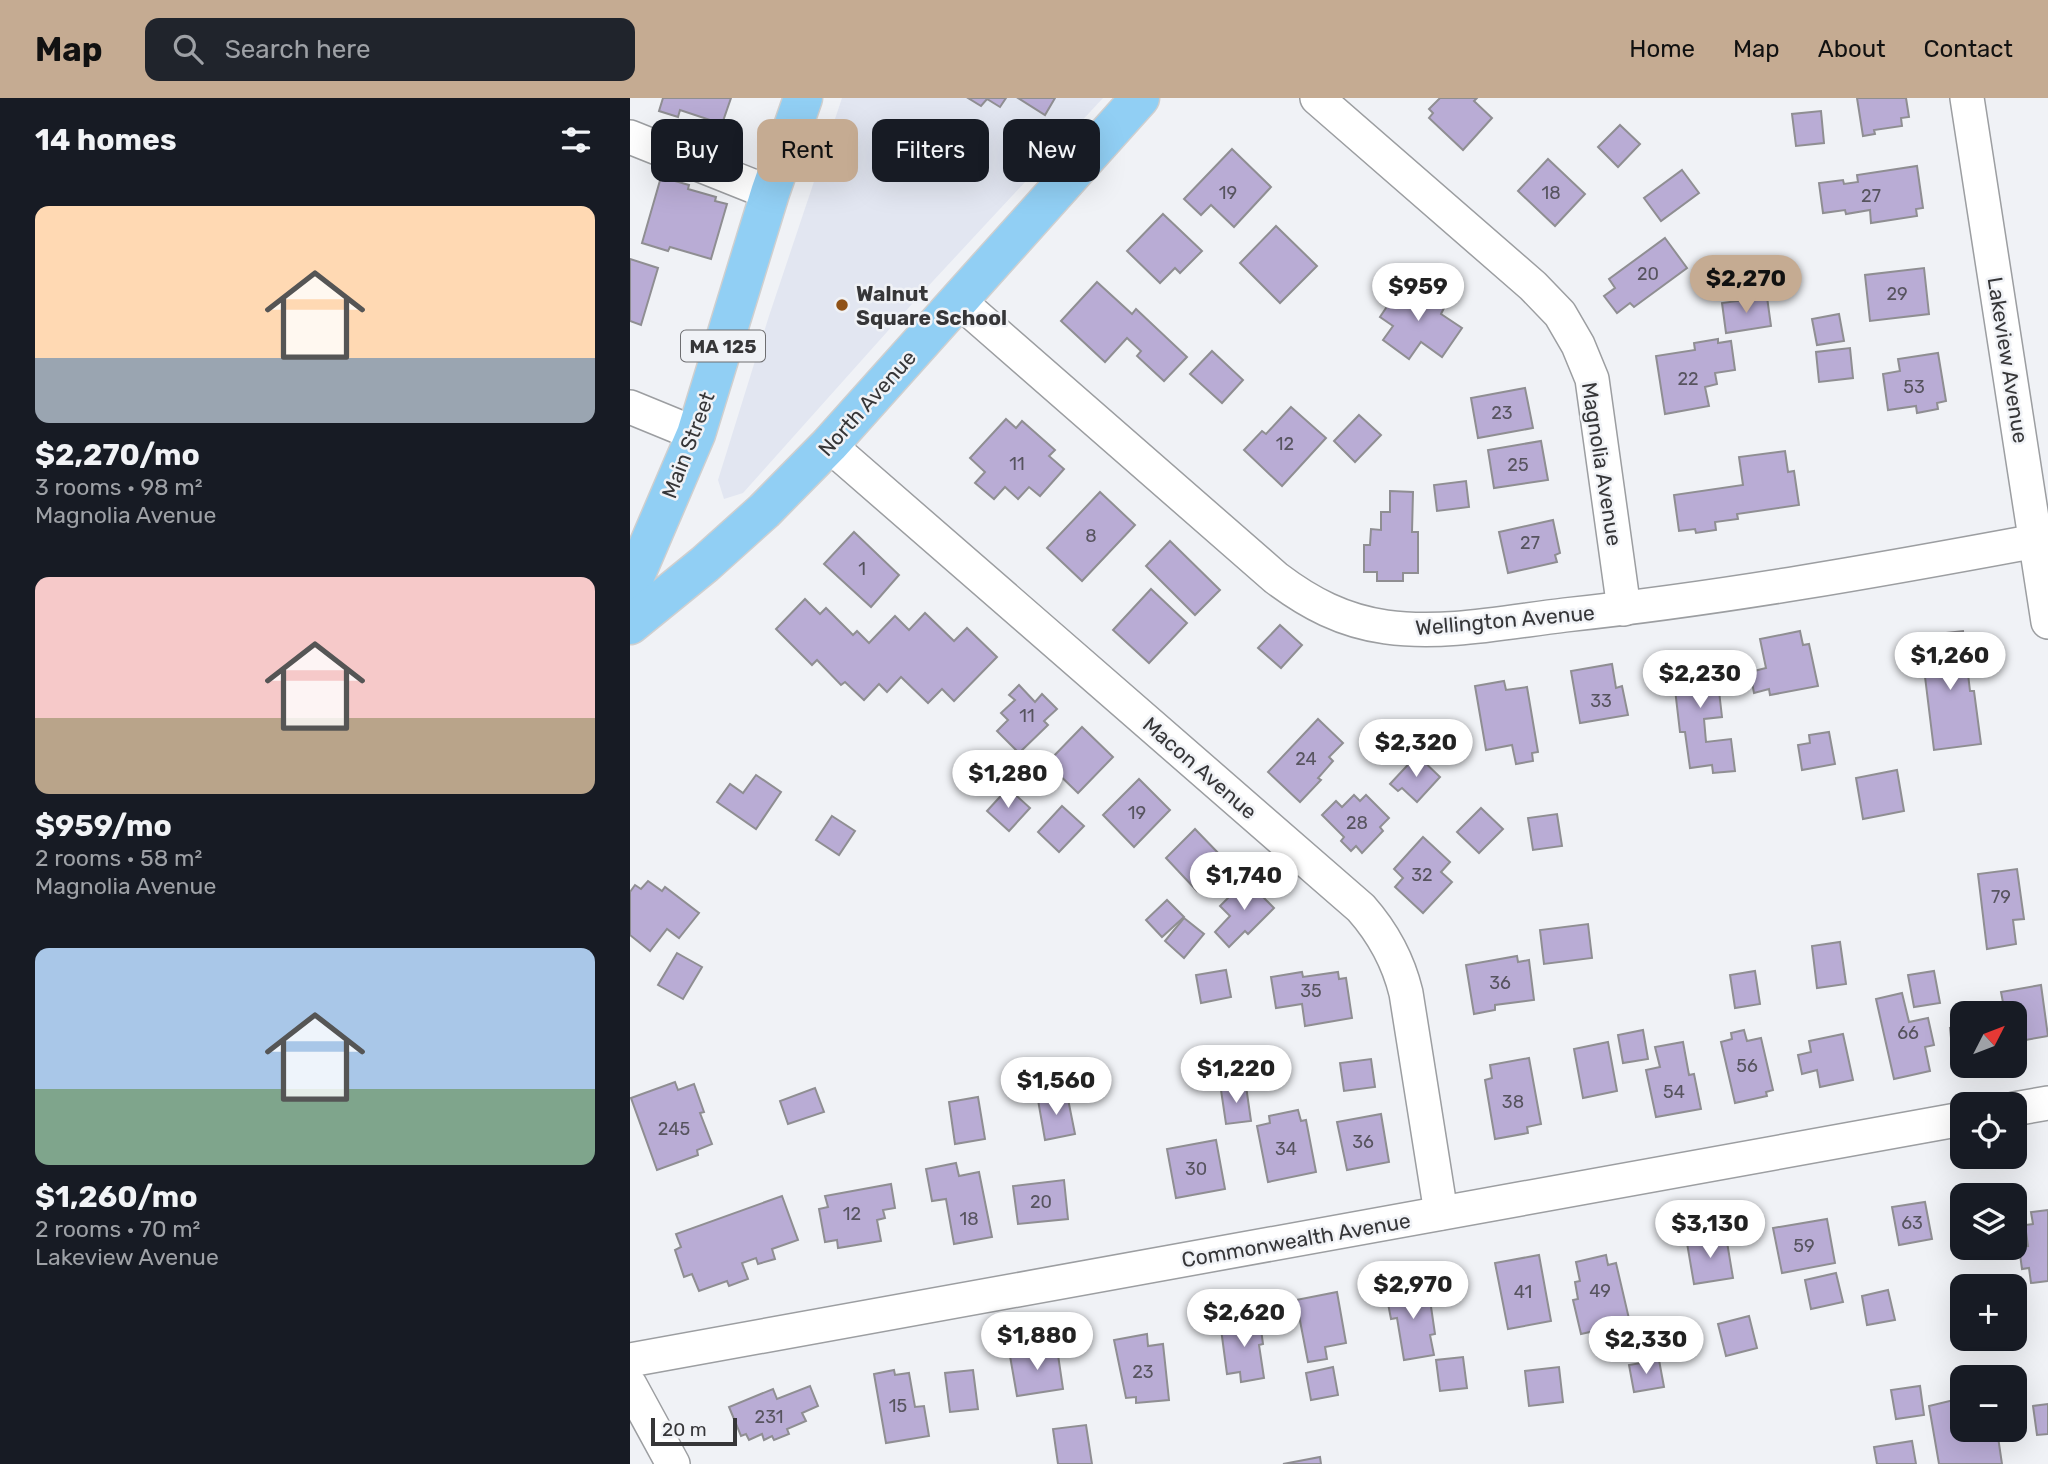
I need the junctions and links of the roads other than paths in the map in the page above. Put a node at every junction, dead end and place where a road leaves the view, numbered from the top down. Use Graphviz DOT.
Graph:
graph roads {
  1 [pos="803,98"];
  2 [pos="1140,98"];
  3 [pos="1317,98"];
  4 [pos="1967,98"];
  5 [pos="630,137"];
  6 [pos="769,193"];
  7 [pos="959,301"];
  8 [pos="630,407"];
  9 [pos="696,434"];
  10 [pos="829,445"];
  11 [pos="2036,541"];
  12 [pos="630,588"];
  13 [pos="1623,609"];
  14 [pos="2048,622"];
  15 [pos="630,625"];
  16 [pos="2048,1103"];
  17 [pos="2027,1107"];
  18 [pos="1950,1121"];
  19 [pos="1441,1213"];
  20 [pos="630,1360"];
  21 [pos="630,1385"];
  22 [pos="673,1464"];
  1 -- 6 [label="main road, Main Street / MA 125"];
  2 -- 7 [label="main road, North Avenue"];
  3 -- 13 [label="street, Magnolia Avenue"];
  4 -- 11 [label="street, Lakeview Avenue"];
  5 -- 6 [label="street"];
  6 -- 9 [label="main road, Main Street / MA 125"];
  7 -- 10 [label="main road, North Avenue"];
  7 -- 13 [label="street, Wellington Avenue"];
  8 -- 9 [label="street"];
  9 -- 12 [label="main road, Main Street / MA 125"];
  10 -- 15 [label="main road, North Avenue"];
  10 -- 19 [label="street, Macon Avenue"];
  11 -- 13 [label="street, Wellington Avenue"];
  11 -- 14 [label="street, Lakeview Avenue"];
  16 -- 17 [label="street"];
  18 -- 19 [label="street, Commonwealth Avenue"];
  19 -- 20 [label="street, Commonwealth Avenue"];
  21 -- 22 [label="street"];
}
